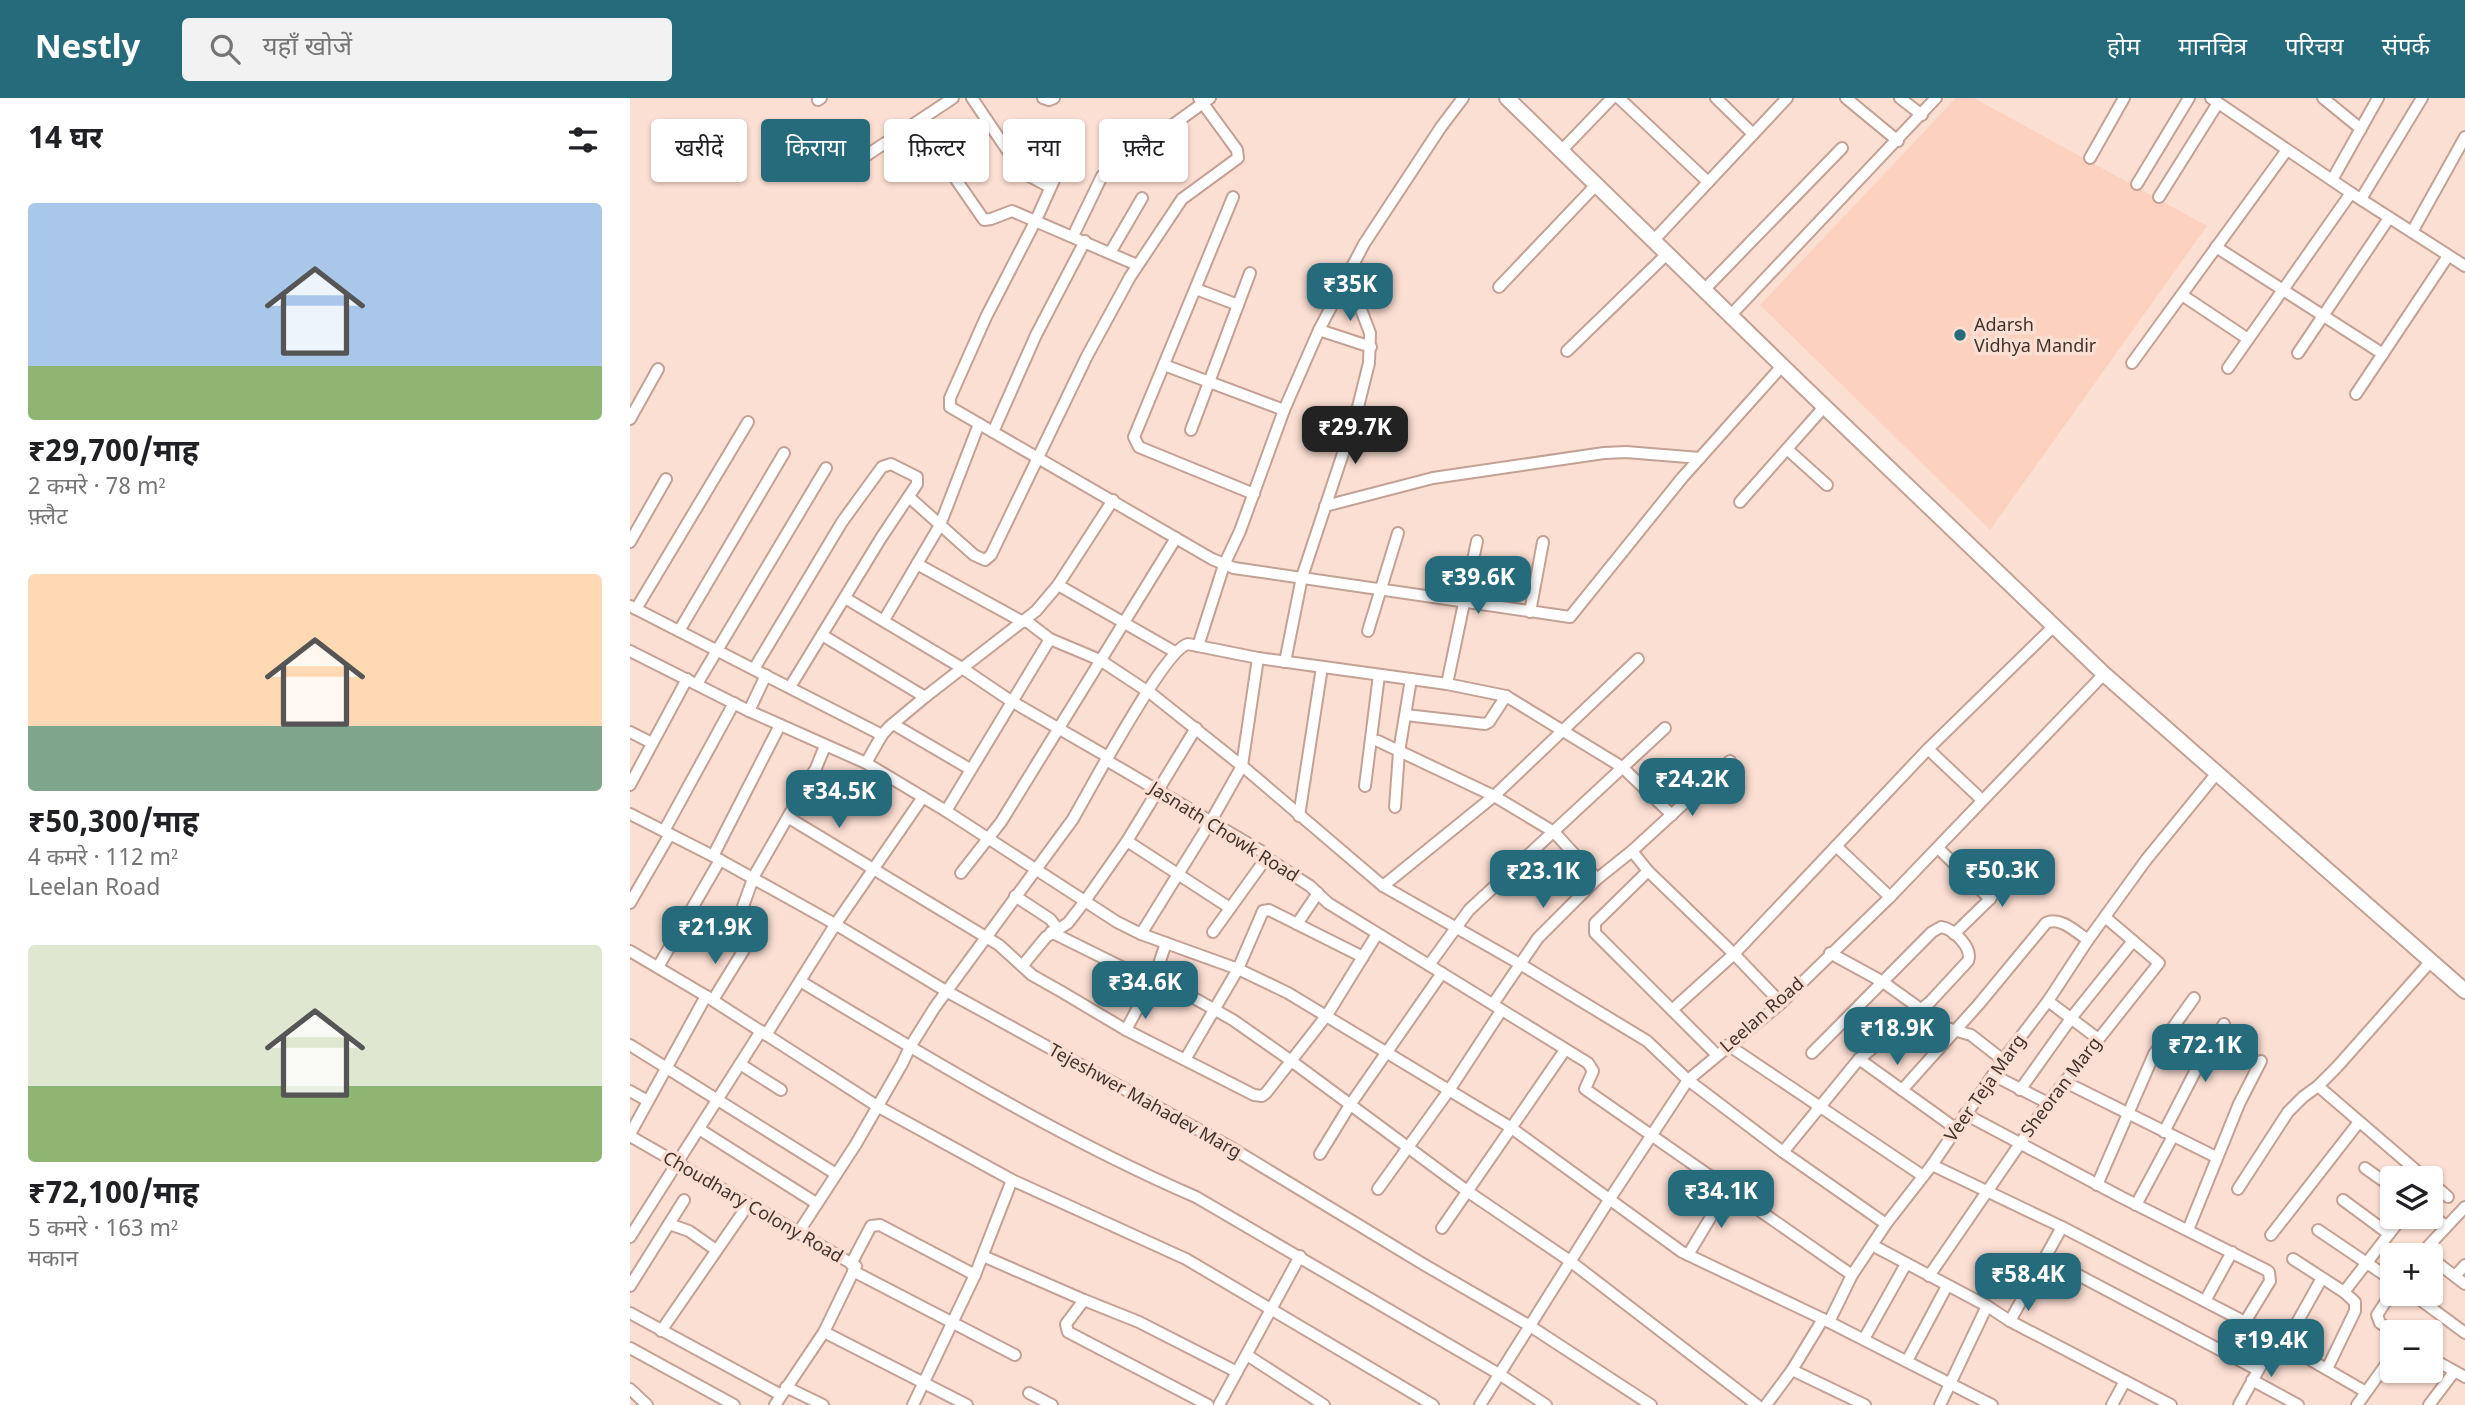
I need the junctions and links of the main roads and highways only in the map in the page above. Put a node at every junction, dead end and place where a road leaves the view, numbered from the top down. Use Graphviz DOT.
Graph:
graph roads {
  1 [pos="1507,98"];
  2 [pos="2465,991"];
  1 -- 2 [label="main road"];
}
